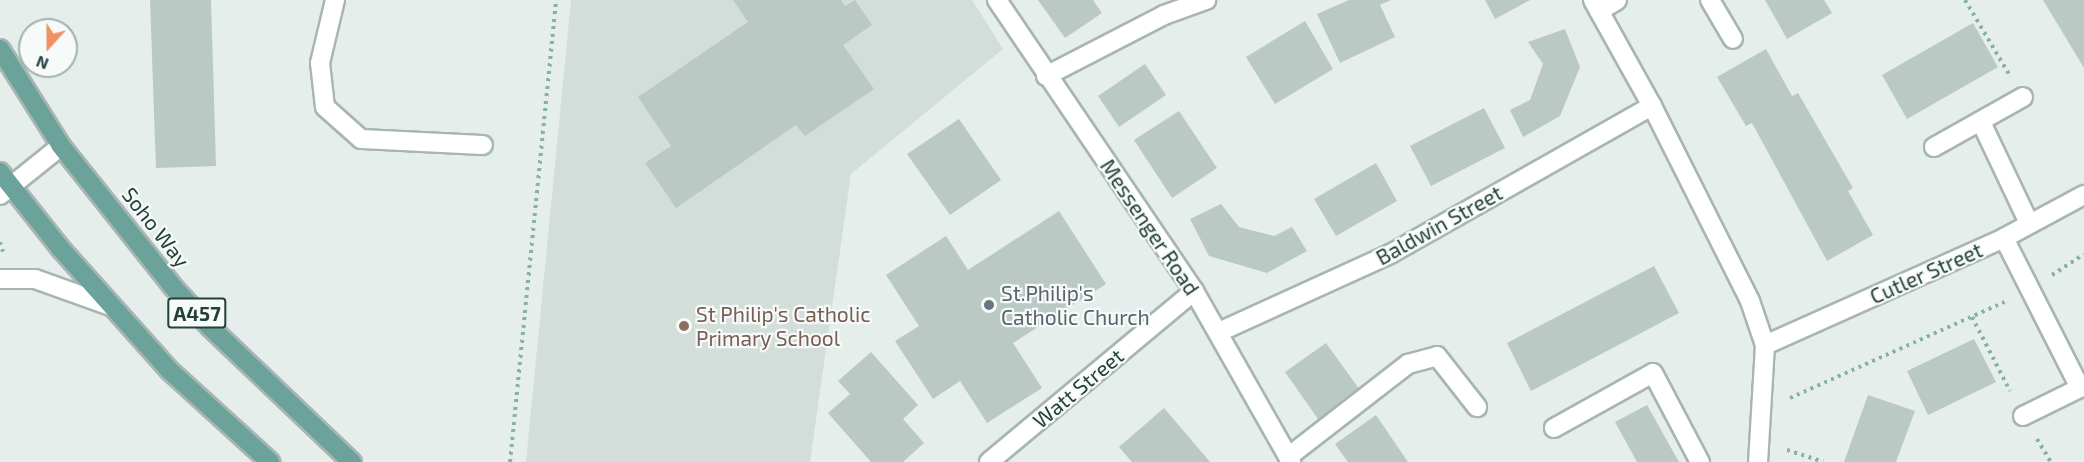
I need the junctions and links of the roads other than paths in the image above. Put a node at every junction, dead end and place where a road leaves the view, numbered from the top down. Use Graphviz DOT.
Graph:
graph roads {
  1 [pos="335,0"];
  2 [pos="997,0"];
  3 [pos="1206,0"];
  4 [pos="1617,0"];
  5 [pos="1710,0"];
  6 [pos="1596,5"];
  7 [pos="1733,39"];
  8 [pos="0,49"];
  9 [pos="1046,76"];
  10 [pos="2023,97"];
  11 [pos="1652,106"];
  12 [pos="1981,122"];
  13 [pos="483,145"];
  14 [pos="61,146"];
  15 [pos="1934,147"];
  16 [pos="3,185"];
  17 [pos="2084,195"];
  18 [pos="2029,223"];
  19 [pos="2004,238"];
  20 [pos="0,279"];
  21 [pos="1194,291"];
  22 [pos="111,306"];
  23 [pos="1219,332"];
  24 [pos="1765,345"];
  25 [pos="2082,387"];
  26 [pos="1477,407"];
  27 [pos="2023,416"];
  28 [pos="1554,428"];
  29 [pos="1290,460"];
  30 [pos="270,462"];
  31 [pos="352,462"];
  32 [pos="989,462"];
  33 [pos="1700,462"];
  34 [pos="1758,462"];
  1 -- 13 [label="street"];
  2 -- 9 [label="street, Messenger Road"];
  3 -- 9 [label="street"];
  4 -- 6 [label="street"];
  5 -- 7 [label="street"];
  6 -- 11 [label="street"];
  8 -- 14 [label="main road, Soho Way / A457"];
  9 -- 21 [label="street, Messenger Road"];
  10 -- 12 [label="street"];
  11 -- 23 [label="street, Baldwin Street"];
  11 -- 24 [label="street"];
  12 -- 15 [label="street"];
  12 -- 18 [label="street"];
  14 -- 16 [label="street"];
  14 -- 31 [label="main road, Soho Way / A457"];
  16 -- 22 [label="main road, A457"];
  17 -- 18 [label="street, Cutler Street"];
  18 -- 19 [label="street, Cutler Street"];
  19 -- 24 [label="street, Cutler Street"];
  19 -- 25 [label="street"];
  20 -- 22 [label="street"];
  21 -- 23 [label="street, Messenger Road"];
  21 -- 32 [label="street, Watt Street"];
  22 -- 30 [label="main road, A457"];
  23 -- 29 [label="street, Messenger Road"];
  24 -- 34 [label="street"];
  25 -- 27 [label="street"];
  26 -- 29 [label="street"];
  28 -- 33 [label="street"];
}
